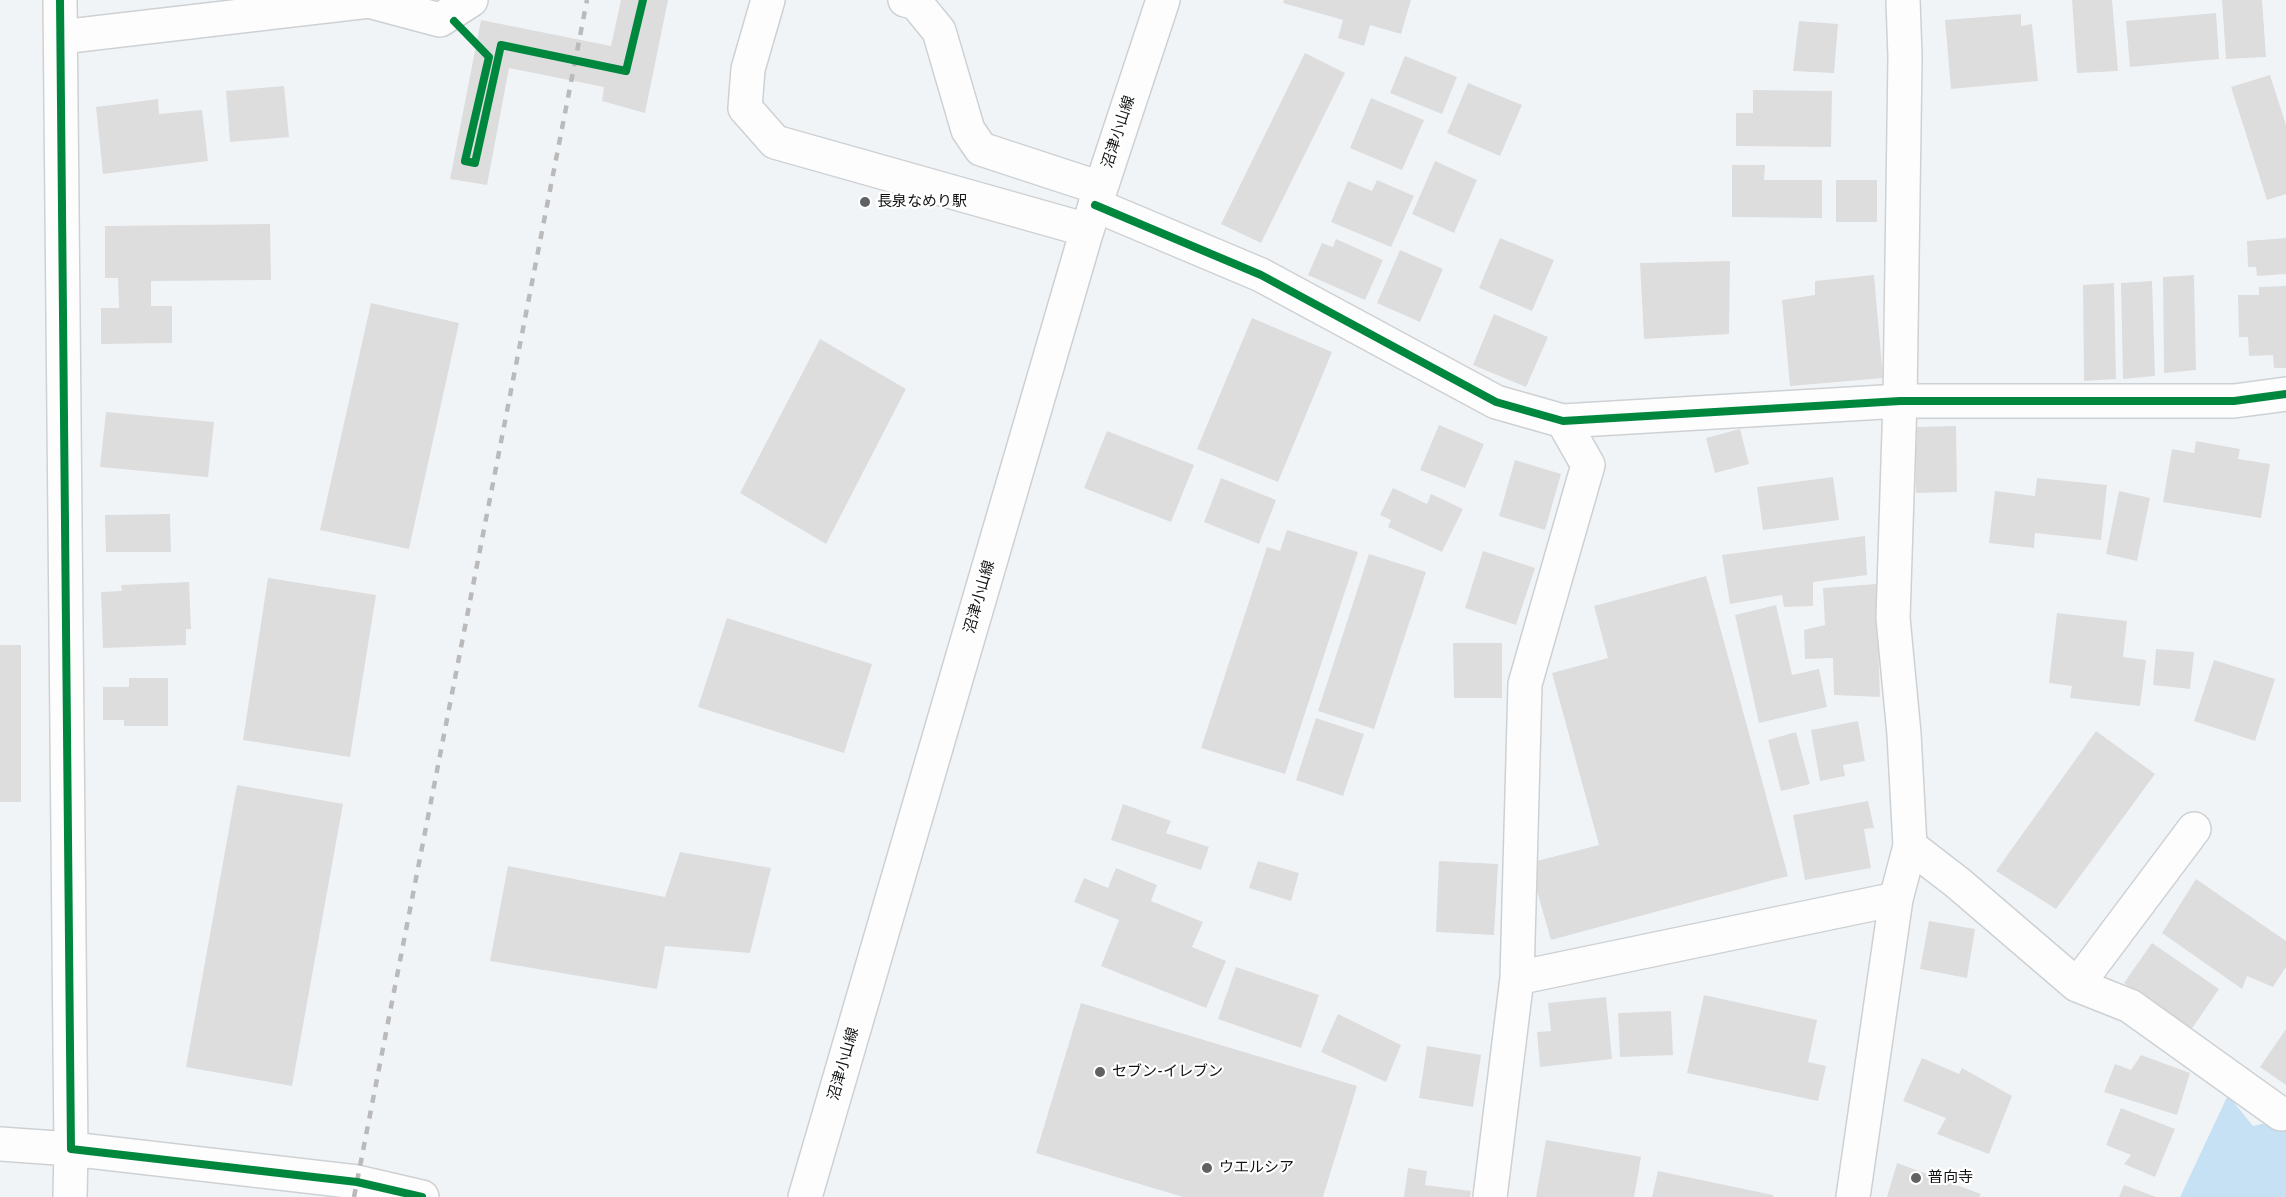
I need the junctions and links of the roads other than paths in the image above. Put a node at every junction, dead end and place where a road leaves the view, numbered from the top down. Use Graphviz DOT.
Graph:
graph roads {
  1 [pos="60,0"];
  2 [pos="471,0"];
  3 [pos="768,0"];
  4 [pos="905,0"];
  5 [pos="1162,0"];
  6 [pos="1903,0"];
  7 [pos="418,7"];
  8 [pos="61,37"];
  9 [pos="1094,208"];
  10 [pos="2286,394"];
  11 [pos="1900,401"];
  12 [pos="1563,421"];
  13 [pos="2194,829"];
  14 [pos="1910,846"];
  15 [pos="1896,899"];
  16 [pos="1517,978"];
  17 [pos="2077,985"];
  18 [pos="2281,1114"];
  19 [pos="0,1144"];
  20 [pos="71,1149"];
  21 [pos="70,1197"];
  22 [pos="422,1197"];
  23 [pos="805,1197"];
  24 [pos="1490,1197"];
  25 [pos="1853,1197"];
  1 -- 8 [label="street"];
  2 -- 7 [label="street"];
  3 -- 9 [label="street"];
  4 -- 9 [label="street"];
  5 -- 9 [label="street, 沼津小山線"];
  6 -- 11 [label="street"];
  7 -- 8 [label="street"];
  8 -- 20 [label="street"];
  9 -- 12 [label="street"];
  9 -- 23 [label="street, 沼津小山線"];
  10 -- 11 [label="street"];
  11 -- 12 [label="street"];
  11 -- 14 [label="street"];
  12 -- 16 [label="street"];
  13 -- 17 [label="street"];
  14 -- 15 [label="street"];
  14 -- 17 [label="street"];
  15 -- 16 [label="street"];
  15 -- 25 [label="street"];
  16 -- 24 [label="street"];
  17 -- 18 [label="street"];
  19 -- 20 [label="street"];
  20 -- 21 [label="street"];
  20 -- 22 [label="street"];
}
